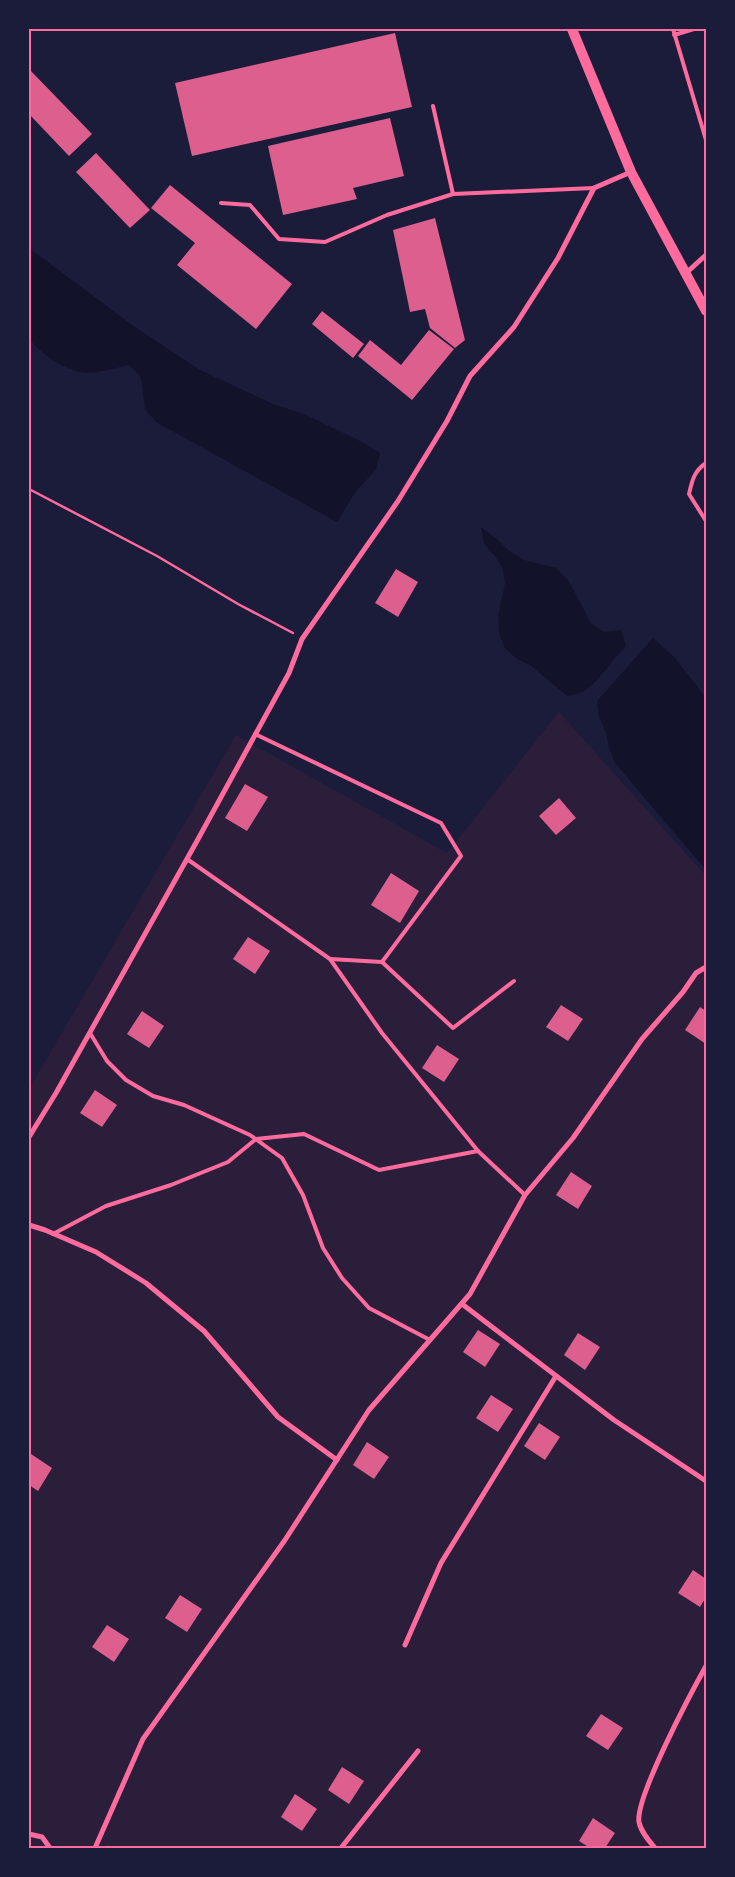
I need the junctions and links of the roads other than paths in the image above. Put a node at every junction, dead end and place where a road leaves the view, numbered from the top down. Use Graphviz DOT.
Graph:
graph roads {
  1 [pos="572,29"];
  2 [pos="672,29"];
  3 [pos="694,29"];
  4 [pos="674,35"];
  5 [pos="432,106"];
  6 [pos="706,140"];
  7 [pos="631,172"];
  8 [pos="594,188"];
  9 [pos="453,194"];
  10 [pos="221,203"];
  11 [pos="706,254"];
  12 [pos="685,274"];
  13 [pos="706,309"];
  14 [pos="706,463"];
  15 [pos="706,522"];
  16 [pos="255,734"];
  17 [pos="187,859"];
  18 [pos="330,959"];
  19 [pos="382,962"];
  20 [pos="706,966"];
  21 [pos="514,981"];
  22 [pos="90,1033"];
  23 [pos="29,1137"];
  24 [pos="256,1139"];
  25 [pos="478,1151"];
  26 [pos="525,1195"];
  27 [pos="29,1225"];
  28 [pos="53,1234"];
  29 [pos="462,1304"];
  30 [pos="430,1340"];
  31 [pos="556,1376"];
  32 [pos="337,1460"];
  33 [pos="706,1481"];
  34 [pos="405,1645"];
  35 [pos="706,1666"];
  36 [pos="418,1751"];
  37 [pos="29,1834"];
  38 [pos="50,1848"];
  39 [pos="95,1848"];
  40 [pos="341,1848"];
  41 [pos="656,1848"];
  1 -- 7 [label="main road"];
  2 -- 4 [label="lane"];
  3 -- 4 [label="lane"];
  4 -- 6 [label="lane"];
  5 -- 9 [label="lane"];
  7 -- 8 [label="street"];
  7 -- 12 [label="main road"];
  8 -- 9 [label="lane"];
  8 -- 16 [label="street"];
  9 -- 10 [label="lane"];
  11 -- 12 [label="street"];
  12 -- 13 [label="main road"];
  14 -- 15 [label="lane"];
  16 -- 17 [label="street"];
  16 -- 19 [label="lane"];
  17 -- 18 [label="lane"];
  17 -- 22 [label="street"];
  18 -- 19 [label="lane"];
  18 -- 25 [label="lane"];
  19 -- 21 [label="lane"];
  20 -- 26 [label="street"];
  22 -- 23 [label="street"];
  22 -- 24 [label="lane"];
  24 -- 25 [label="lane"];
  24 -- 28 [label="lane"];
  24 -- 30 [label="lane"];
  25 -- 26 [label="lane"];
  26 -- 29 [label="street"];
  27 -- 28 [label="street"];
  28 -- 32 [label="street"];
  29 -- 30 [label="street"];
  29 -- 31 [label="street"];
  30 -- 32 [label="street"];
  31 -- 33 [label="street"];
  31 -- 34 [label="street"];
  32 -- 39 [label="street"];
  35 -- 41 [label="street"];
  36 -- 40 [label="street"];
  37 -- 38 [label="street"];
}
